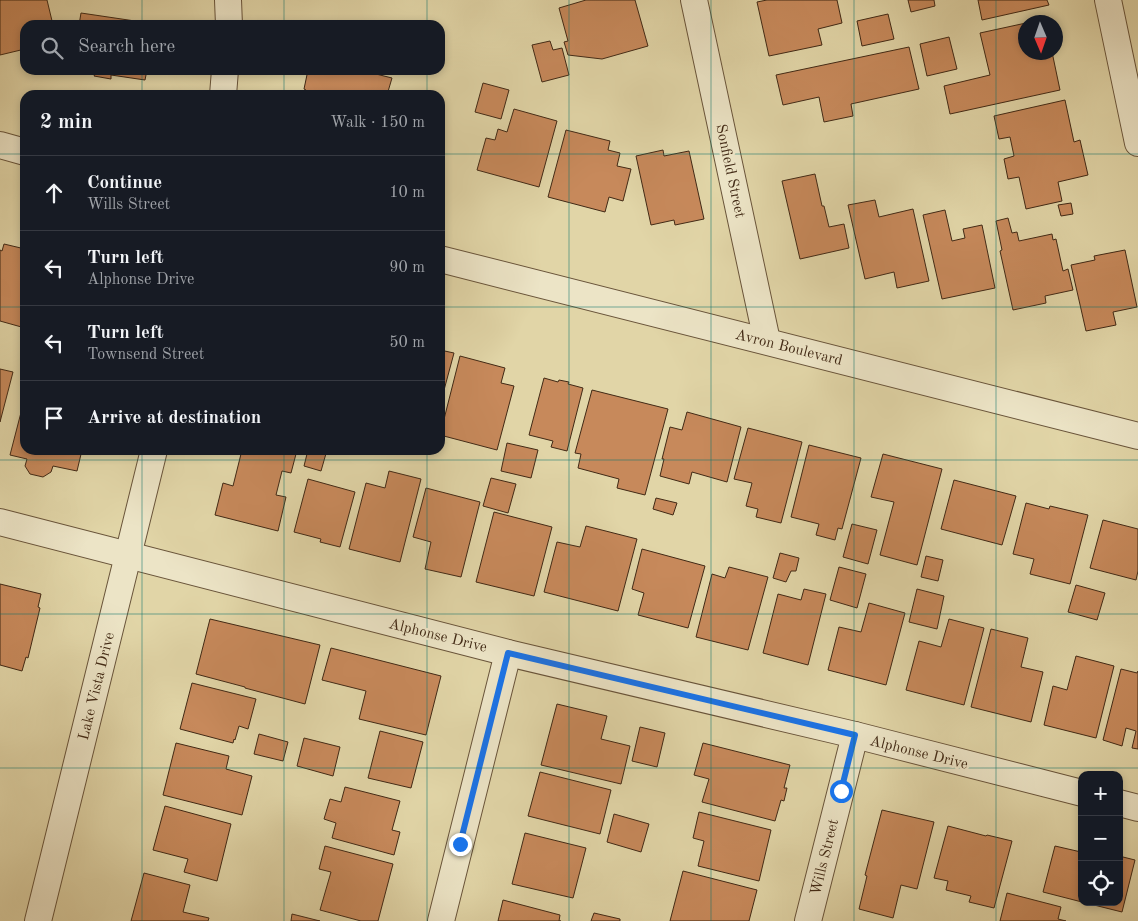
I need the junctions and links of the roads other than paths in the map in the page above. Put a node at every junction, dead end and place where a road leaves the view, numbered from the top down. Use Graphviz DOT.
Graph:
graph roads {
  1 [pos="228,0"];
  2 [pos="694,0"];
  3 [pos="1108,0"];
  4 [pos="229,20"];
  5 [pos="225,75"];
  6 [pos="223,90"];
  7 [pos="1138,143"];
  8 [pos="0,145"];
  9 [pos="20,151"];
  10 [pos="445,260"];
  11 [pos="767,341"];
  12 [pos="1138,436"];
  13 [pos="153,455"];
  14 [pos="0,522"];
  15 [pos="128,555"];
  16 [pos="508,653"];
  17 [pos="855,735"];
  18 [pos="1078,793"];
  19 [pos="1123,804"];
  20 [pos="1138,808"];
  21 [pos="38,921"];
  22 [pos="441,921"];
  23 [pos="808,921"];
  1 -- 4 [label="street"];
  2 -- 11 [label="street, Sonfield Street"];
  3 -- 7 [label="street"];
  5 -- 6 [label="street"];
  8 -- 9 [label="street"];
  10 -- 11 [label="street, Avron Boulevard"];
  11 -- 12 [label="street, Avron Boulevard"];
  13 -- 15 [label="street, Lake Vista Drive"];
  14 -- 15 [label="street, Alphonse Drive"];
  15 -- 16 [label="street, Alphonse Drive"];
  15 -- 21 [label="street, Lake Vista Drive"];
  16 -- 17 [label="street, Alphonse Drive"];
  16 -- 22 [label="street"];
  17 -- 18 [label="street, Alphonse Drive"];
  17 -- 23 [label="street, Wills Street"];
  19 -- 20 [label="street"];
}
